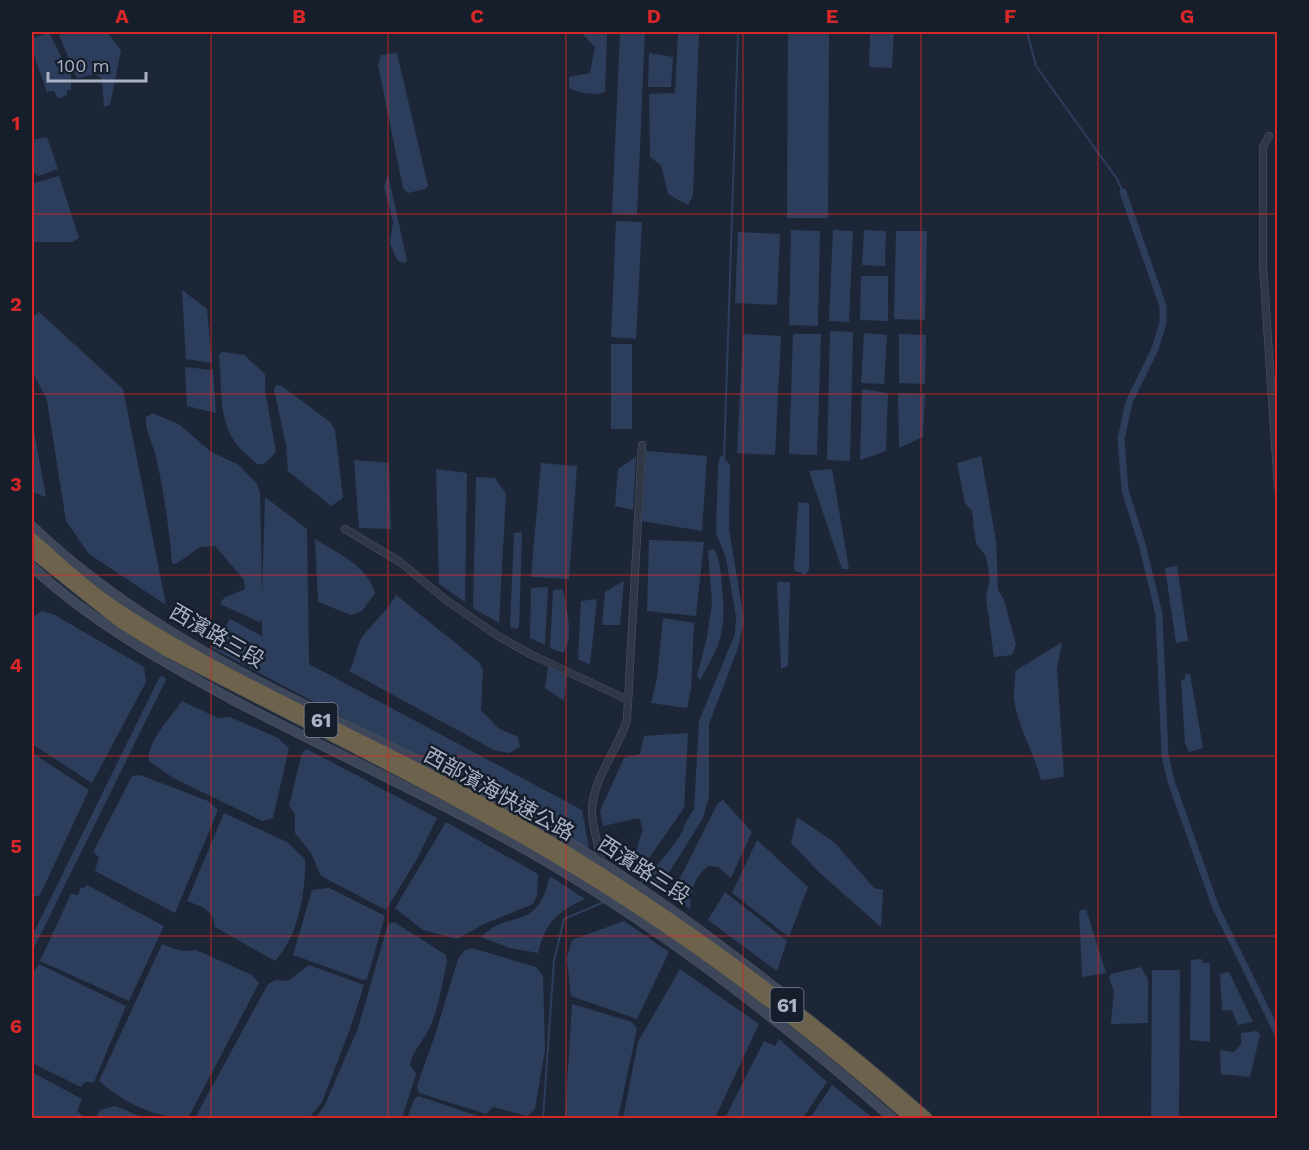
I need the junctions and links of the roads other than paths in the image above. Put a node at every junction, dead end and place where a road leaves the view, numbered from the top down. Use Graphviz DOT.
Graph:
graph roads {
  1 [pos="1269,136"];
  2 [pos="642,445"];
  3 [pos="1278,487"];
  4 [pos="32,526"];
  5 [pos="345,529"];
  6 [pos="32,538"];
  7 [pos="32,550"];
  8 [pos="32,567"];
  9 [pos="628,700"];
  10 [pos="602,862"];
  11 [pos="616,889"];
  12 [pos="636,902"];
  13 [pos="892,1119"];
  14 [pos="911,1119"];
  15 [pos="926,1119"];
  16 [pos="934,1119"];
  1 -- 3 [label="street"];
  2 -- 9 [label="street"];
  4 -- 10 [label="street, 西濱路三段"];
  5 -- 9 [label="street"];
  6 -- 11 [label="highway, 西部濱海快速公路 / 61"];
  7 -- 11 [label="highway, 西部濱海快速公路 / 61"];
  8 -- 11 [label="street, 西濱路三段"];
  9 -- 10 [label="street"];
  10 -- 11 [label="street, 西濱路三段"];
  11 -- 12 [label="highway, 西部濱海快速公路 / 61"];
  11 -- 12 [label="street, 西濱路三段"];
  12 -- 13 [label="street, 西濱路三段"];
  12 -- 14 [label="highway, 西部濱海快速公路 / 61"];
  12 -- 15 [label="highway, 西部濱海快速公路 / 61"];
  12 -- 16 [label="street, 西濱路三段"];
}
